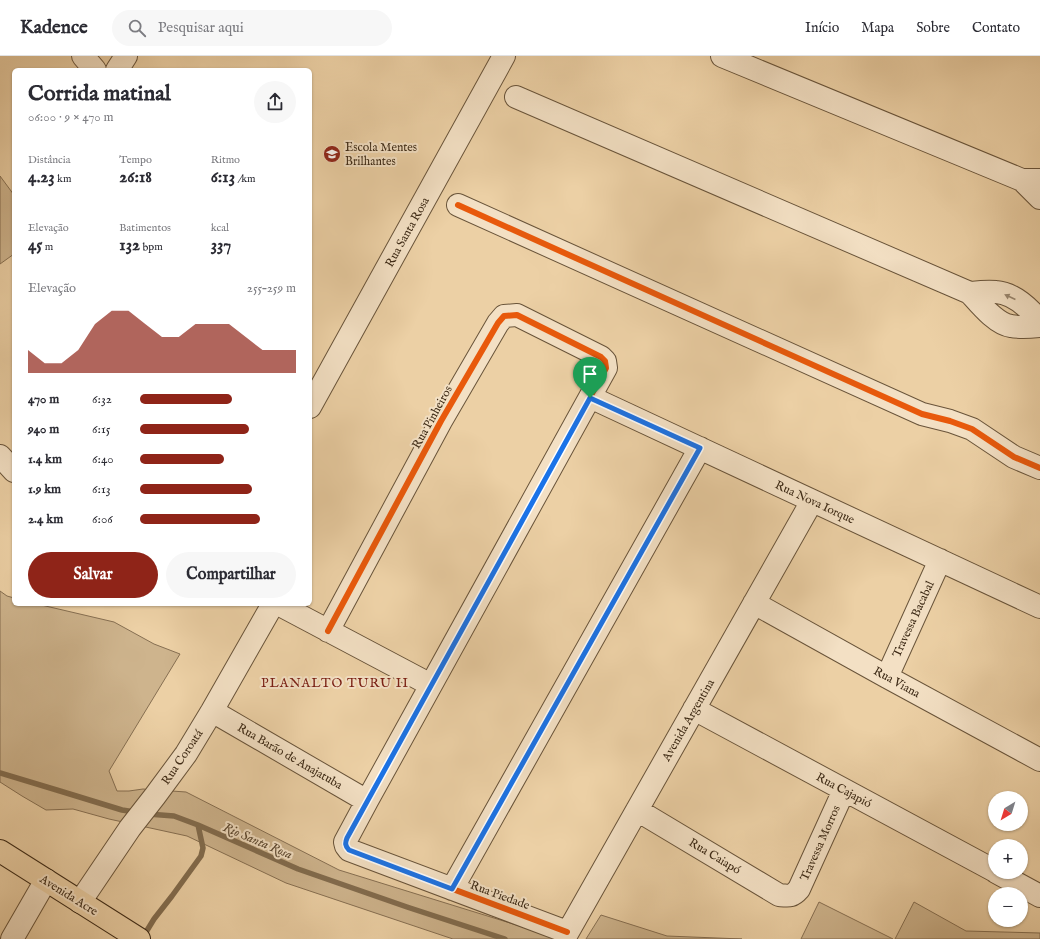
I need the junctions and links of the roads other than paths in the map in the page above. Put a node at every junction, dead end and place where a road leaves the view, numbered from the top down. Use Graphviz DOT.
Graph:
graph roads {
  1 [pos="83,56"];
  2 [pos="126,56"];
  3 [pos="504,56"];
  4 [pos="722,56"];
  5 [pos="93,68"];
  6 [pos="118,68"];
  7 [pos="516,97"];
  8 [pos="1031,180"];
  9 [pos="1040,198"];
  10 [pos="458,205"];
  11 [pos="970,293"];
  12 [pos="1040,321"];
  13 [pos="1040,326"];
  14 [pos="590,398"];
  15 [pos="312,403"];
  16 [pos="700,448"];
  17 [pos="0,456"];
  18 [pos="1040,468"];
  19 [pos="12,469"];
  20 [pos="812,501"];
  21 [pos="940,560"];
  22 [pos="754,603"];
  23 [pos="272,606"];
  24 [pos="282,606"];
  25 [pos="1040,607"];
  26 [pos="328,630"];
  27 [pos="887,677"];
  28 [pos="431,685"];
  29 [pos="694,709"];
  30 [pos="212,711"];
  31 [pos="1040,760"];
  32 [pos="844,790"];
  33 [pos="367,801"];
  34 [pos="637,810"];
  35 [pos="0,851"];
  36 [pos="988,868"];
  37 [pos="1009,879"];
  38 [pos="46,880"];
  39 [pos="452,889"];
  40 [pos="794,894"];
  41 [pos="1040,896"];
  42 [pos="80,902"];
  43 [pos="565,936"];
  44 [pos="135,937"];
  45 [pos="12,939"];
  1 -- 5 [label="street"];
  2 -- 6 [label="street"];
  3 -- 15 [label="street, Rua Santa Rosa"];
  4 -- 8 [label="street"];
  7 -- 11 [label="street"];
  8 -- 9 [label="street"];
  10 -- 18 [label="street"];
  12 -- 11 [label="street, one-way"];
  11 -- 13 [label="street"];
  14 -- 16 [label="street, Rua Nova Iorque"];
  14 -- 26 [label="street, Rua Pinheiros"];
  14 -- 28 [label="street"];
  16 -- 20 [label="street, Rua Nova Iorque"];
  16 -- 39 [label="street"];
  17 -- 19 [label="street"];
  20 -- 21 [label="street, Rua Nova Iorque"];
  20 -- 22 [label="street, Avenida Argentina"];
  21 -- 25 [label="street, Rua Nova Iorque"];
  21 -- 27 [label="street, Travessa Bacabal"];
  22 -- 27 [label="street, Rua Viana"];
  22 -- 29 [label="street, Avenida Argentina"];
  23 -- 30 [label="street, Rua Coroatá"];
  24 -- 26 [label="street"];
  26 -- 28 [label="street"];
  27 -- 31 [label="street, Rua Viana"];
  28 -- 33 [label="street"];
  29 -- 32 [label="street, Rua Cajapió"];
  29 -- 34 [label="street, Avenida Argentina"];
  30 -- 33 [label="street, Rua Barão de Anajatuba"];
  30 -- 42 [label="street, Rua Coroatá"];
  32 -- 36 [label="street, Rua Cajapió"];
  32 -- 40 [label="street, Travessa Morros"];
  33 -- 39 [label="street, Rua Piedade"];
  34 -- 40 [label="street, Rua Caiapó"];
  34 -- 43 [label="street, Avenida Argentina"];
  35 -- 38 [label="main road, Avenida Acre"];
  37 -- 41 [label="street, Rua Cajapió"];
  38 -- 42 [label="main road, Avenida Acre"];
  38 -- 45 [label="street"];
  39 -- 43 [label="street, Rua Piedade"];
  42 -- 44 [label="main road, Avenida Acre"];
}
